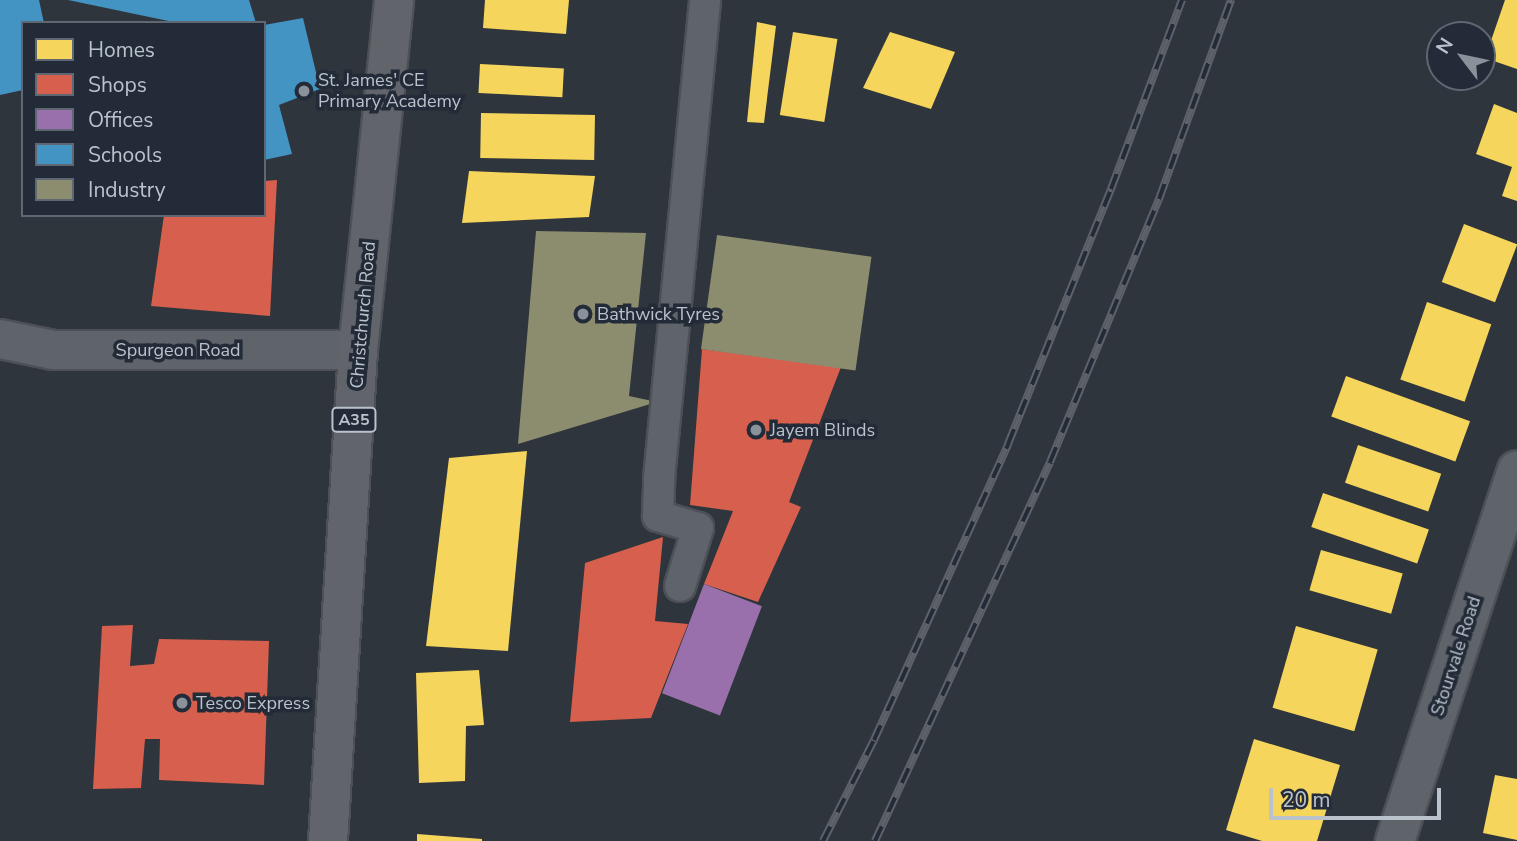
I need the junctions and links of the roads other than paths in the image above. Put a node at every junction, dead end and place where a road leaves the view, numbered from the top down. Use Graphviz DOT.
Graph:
graph roads {
  1 [pos="394,0"];
  2 [pos="705,0"];
  3 [pos="0,339"];
  4 [pos="358,350"];
  5 [pos="1517,471"];
  6 [pos="1505,541"];
  7 [pos="680,586"];
  8 [pos="328,841"];
  9 [pos="1395,841"];
  1 -- 4 [label="main road, Christchurch Road / A35"];
  2 -- 7 [label="lane"];
  3 -- 4 [label="street, Spurgeon Road"];
  4 -- 8 [label="main road, Christchurch Road / A35"];
  5 -- 6 [label="street, Stourvale Road"];
  6 -- 9 [label="street, Stourvale Road"];
}
